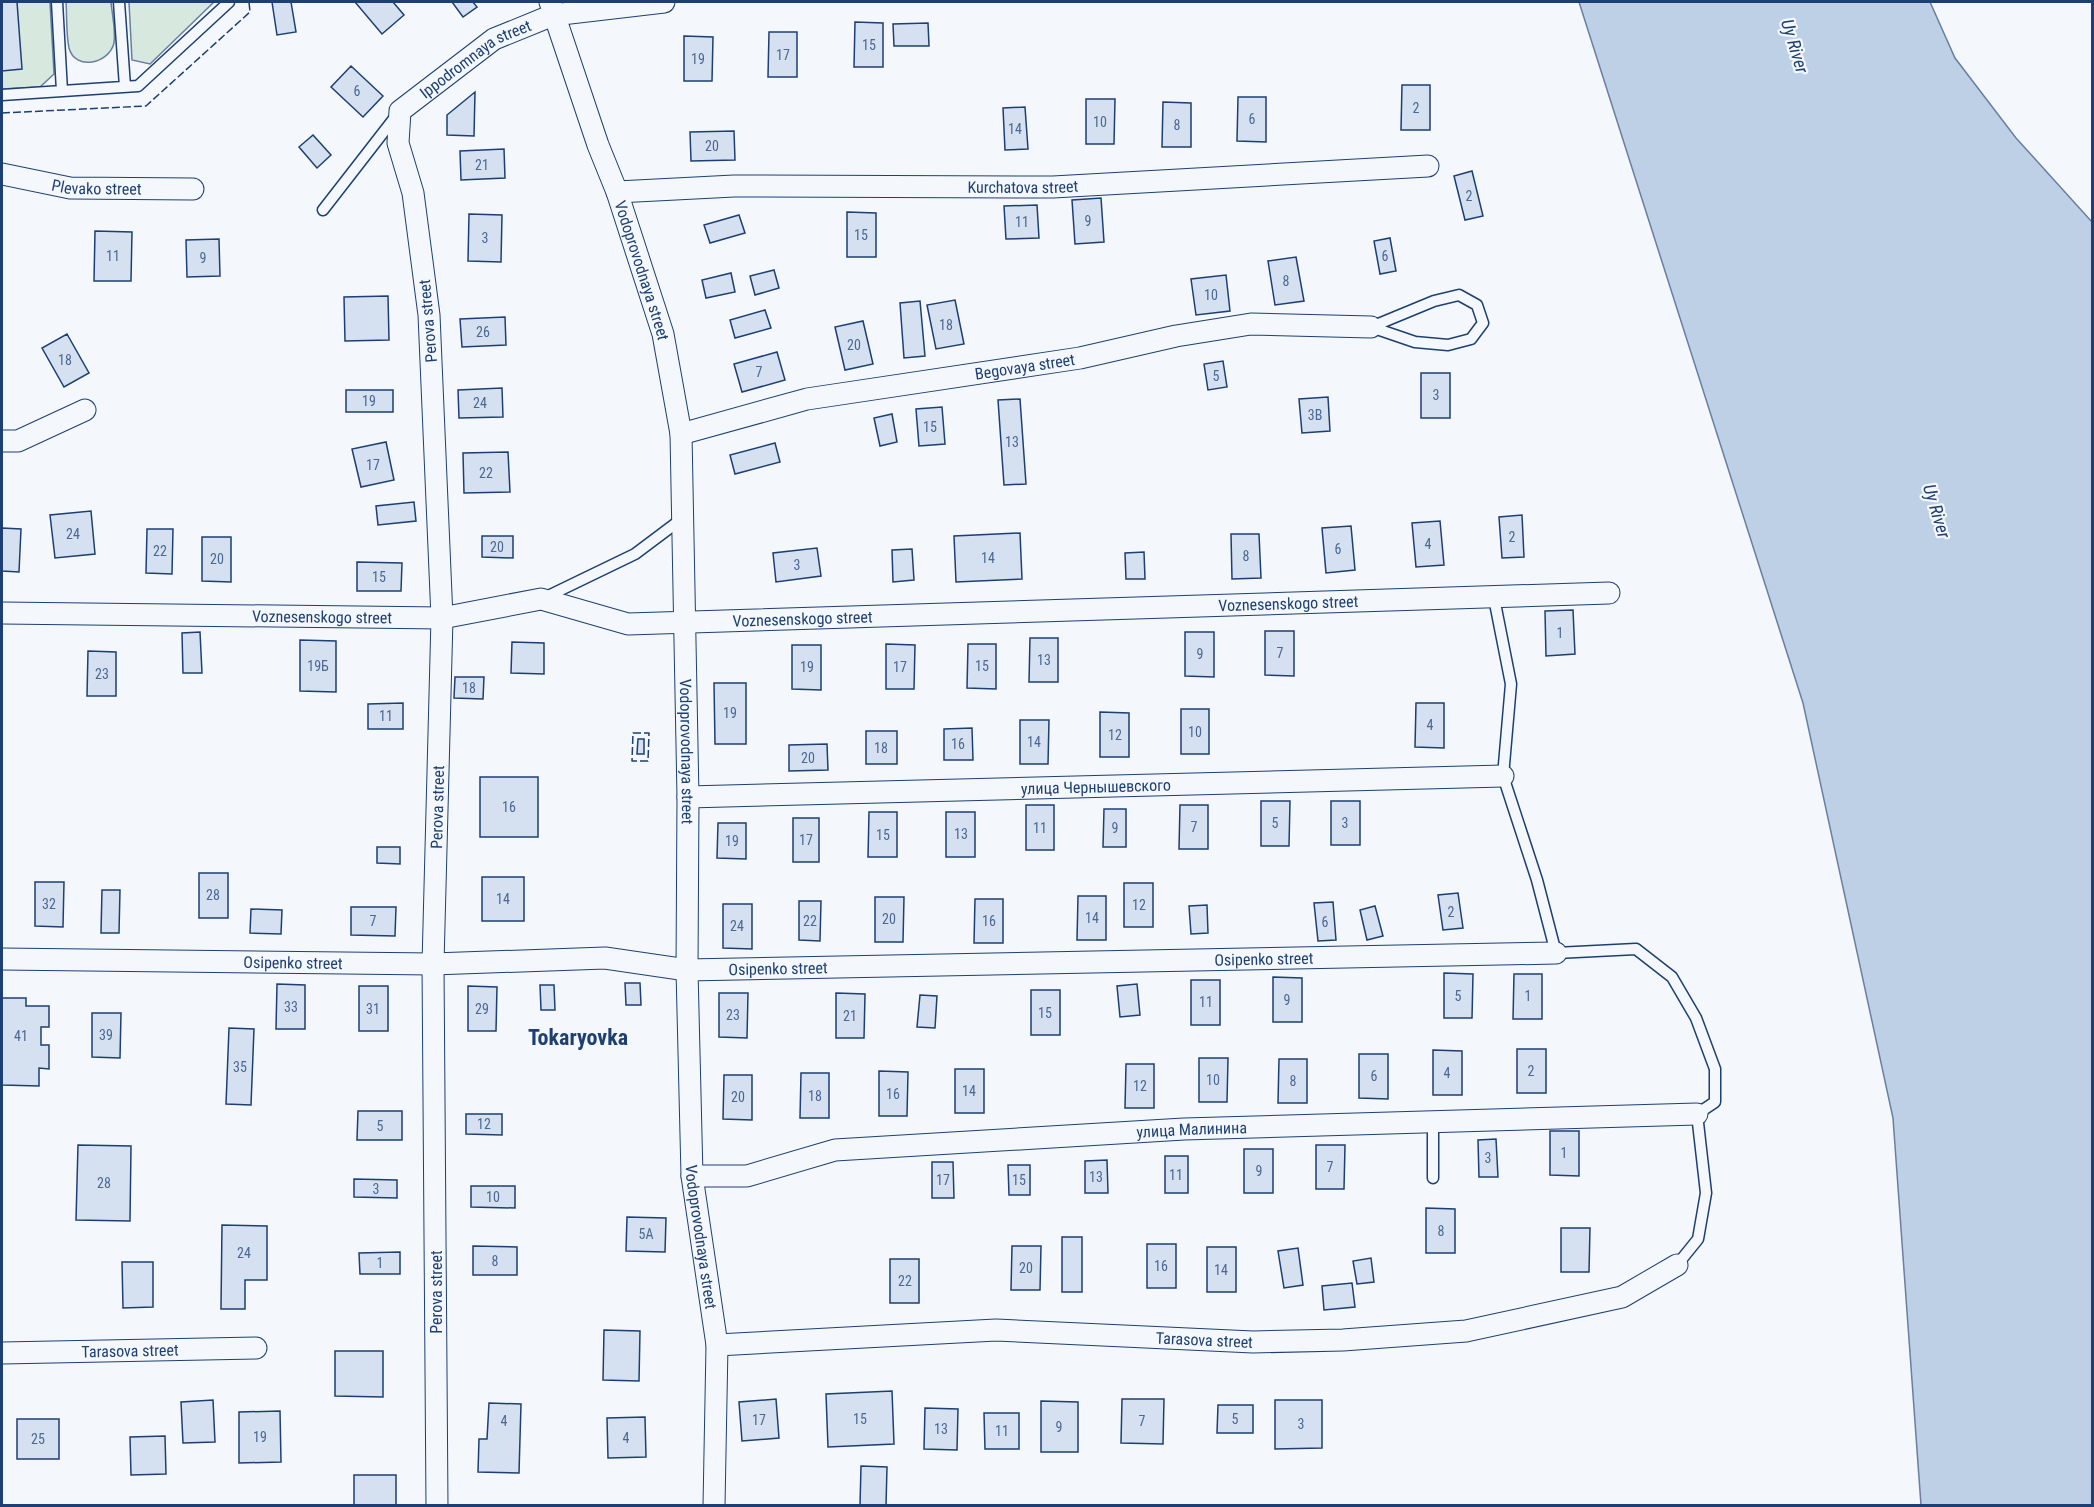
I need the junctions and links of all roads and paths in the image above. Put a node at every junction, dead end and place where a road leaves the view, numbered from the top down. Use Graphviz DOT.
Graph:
graph roads {
  1 [pos="57,2"];
  2 [pos="119,2"];
  3 [pos="229,2"];
  4 [pos="664,2"];
  5 [pos="553,6"];
  6 [pos="124,87"];
  7 [pos="62,91"];
  8 [pos="2,95"];
  9 [pos="400,111"];
  10 [pos="1428,166"];
  11 [pos="2,174"];
  12 [pos="193,189"];
  13 [pos="617,192"];
  14 [pos="323,210"];
  15 [pos="1371,327"];
  16 [pos="85,410"];
  17 [pos="681,434"];
  18 [pos="2,441"];
  19 [pos="683,518"];
  20 [pos="1609,593"];
  21 [pos="1494,598"];
  22 [pos="541,599"];
  23 [pos="2,613"];
  24 [pos="442,618"];
  25 [pos="685,623"];
  26 [pos="1503,776"];
  27 [pos="688,797"];
  28 [pos="1556,953"];
  29 [pos="2,959"];
  30 [pos="433,964"];
  31 [pos="687,970"];
  32 [pos="1696,1114"];
  33 [pos="1433,1122"];
  34 [pos="692,1176"];
  35 [pos="1433,1178"];
  36 [pos="1677,1265"];
  37 [pos="717,1345"];
  38 [pos="256,1348"];
  39 [pos="2,1353"];
  40 [pos="438,1506"];
  41 [pos="714,1506"];
  1 -- 7 [label="lane"];
  2 -- 6 [label="lane"];
  3 -- 6 [label="lane"];
  4 -- 5 [label="street, Ippodromnaya street"];
  5 -- 9 [label="street, Ippodromnaya street"];
  5 -- 13 [label="street, Vodoprovodnaya street"];
  6 -- 7 [label="lane"];
  7 -- 8 [label="lane"];
  9 -- 14 [label="lane"];
  9 -- 24 [label="street, Perova street"];
  10 -- 13 [label="street, Kurchatova street"];
  11 -- 12 [label="street, Plevako street"];
  13 -- 17 [label="street, Vodoprovodnaya street"];
  15 -- 15 [label="lane"];
  15 -- 17 [label="street, Begovaya street"];
  16 -- 18 [label="street"];
  17 -- 19 [label="street, Vodoprovodnaya street"];
  19 -- 22 [label="lane"];
  19 -- 25 [label="street, Vodoprovodnaya street"];
  20 -- 21 [label="street, Voznesenskogo street"];
  21 -- 25 [label="street, Voznesenskogo street"];
  21 -- 26 [label="lane"];
  22 -- 24 [label="street, Voznesenskogo street"];
  22 -- 25 [label="street, Voznesenskogo street"];
  23 -- 24 [label="street, Voznesenskogo street"];
  24 -- 30 [label="street, Perova street"];
  25 -- 27 [label="street, Vodoprovodnaya street"];
  26 -- 27 [label="street, улица Чернышевского"];
  26 -- 28 [label="lane"];
  27 -- 31 [label="street, Vodoprovodnaya street"];
  28 -- 31 [label="street, Osipenko street"];
  28 -- 32 [label="lane"];
  29 -- 30 [label="street, Osipenko street"];
  30 -- 31 [label="street, Osipenko street"];
  30 -- 40 [label="street, Perova street"];
  31 -- 34 [label="street, Vodoprovodnaya street"];
  32 -- 33 [label="street, улица Малинина"];
  32 -- 36 [label="lane"];
  33 -- 34 [label="street, улица Малинина"];
  33 -- 35 [label="lane"];
  34 -- 37 [label="street, Vodoprovodnaya street"];
  36 -- 37 [label="street, Tarasova street"];
  37 -- 41 [label="street, Vodoprovodnaya street"];
  38 -- 39 [label="street, Tarasova street"];
}
